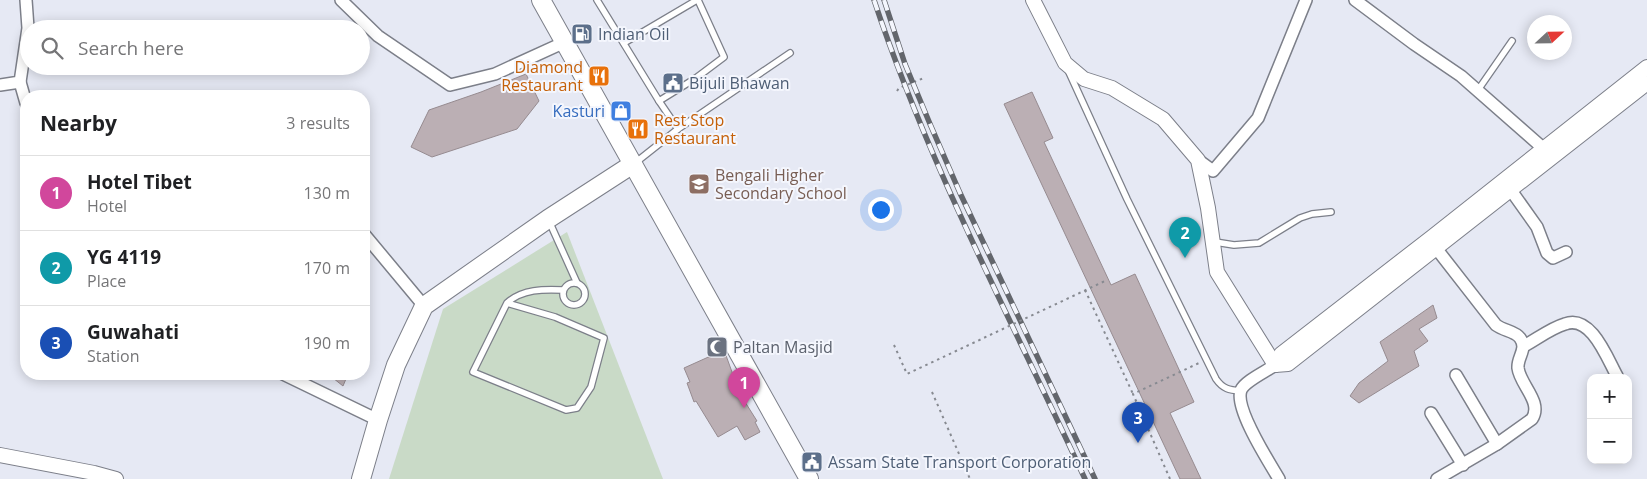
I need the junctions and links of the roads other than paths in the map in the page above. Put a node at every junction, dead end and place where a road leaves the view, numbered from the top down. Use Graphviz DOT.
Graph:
graph roads {
  1 [pos="26,0"];
  2 [pos="341,0"];
  3 [pos="541,0"];
  4 [pos="597,0"];
  5 [pos="697,0"];
  6 [pos="1033,0"];
  7 [pos="1306,0"];
  8 [pos="1355,0"];
  9 [pos="27,20"];
  10 [pos="362,20"];
  11 [pos="370,28"];
  12 [pos="1512,41"];
  13 [pos="566,42"];
  14 [pos="624,43"];
  15 [pos="790,53"];
  16 [pos="1065,63"];
  17 [pos="1647,67"];
  18 [pos="21,75"];
  19 [pos="20,82"];
  20 [pos="1647,83"];
  21 [pos="0,85"];
  22 [pos="22,90"];
  23 [pos="1478,90"];
  24 [pos="659,101"];
  25 [pos="678,129"];
  26 [pos="1544,149"];
  27 [pos="1198,160"];
  28 [pos="633,164"];
  29 [pos="1510,189"];
  30 [pos="1331,212"];
  31 [pos="548,219"];
  32 [pos="370,241"];
  33 [pos="1212,242"];
  34 [pos="1432,244"];
  35 [pos="1566,252"];
  36 [pos="577,283"];
  37 [pos="563,290"];
  38 [pos="507,303"];
  39 [pos="424,306"];
  40 [pos="1524,346"];
  41 [pos="1275,365"];
  42 [pos="1616,374"];
  43 [pos="1456,375"];
  44 [pos="295,380"];
  45 [pos="1241,391"];
  46 [pos="1431,413"];
  47 [pos="378,420"];
  48 [pos="1497,444"];
  49 [pos="0,455"];
  50 [pos="1463,465"];
  51 [pos="116,479"];
  52 [pos="361,479"];
  53 [pos="810,479"];
  54 [pos="1279,479"];
  55 [pos="1437,479"];
  1 -- 9 [label="street"];
  2 -- 10 [label="street"];
  3 -- 13 [label="main road"];
  4 -- 14 [label="lane"];
  5 -- 14 [label="lane"];
  5 -- 24 [label="lane"];
  6 -- 16 [label="street"];
  7 -- 27 [label="street"];
  8 -- 23 [label="street"];
  11 -- 13 [label="street"];
  12 -- 23 [label="lane"];
  13 -- 28 [label="main road"];
  14 -- 24 [label="lane"];
  15 -- 25 [label="lane"];
  16 -- 27 [label="street"];
  16 -- 45 [label="lane"];
  17 -- 26 [label="street"];
  18 -- 19 [label="street"];
  19 -- 21 [label="street"];
  19 -- 22 [label="street"];
  20 -- 29 [label="street"];
  23 -- 26 [label="street"];
  24 -- 25 [label="lane"];
  25 -- 28 [label="lane"];
  26 -- 34 [label="street"];
  27 -- 33 [label="street"];
  28 -- 31 [label="main road"];
  28 -- 53 [label="main road"];
  29 -- 34 [label="street"];
  29 -- 35 [label="street"];
  30 -- 33 [label="lane"];
  31 -- 36 [label="lane"];
  31 -- 39 [label="main road"];
  32 -- 39 [label="street"];
  33 -- 41 [label="street"];
  34 -- 40 [label="street"];
  34 -- 41 [label="street"];
  36 -- 37 [label="lane"];
  36 -- 37 [label="lane"];
  37 -- 38 [label="lane"];
  38 -- 38 [label="lane"];
  39 -- 47 [label="main road"];
  40 -- 42 [label="street"];
  40 -- 48 [label="street"];
  41 -- 45 [label="street"];
  43 -- 48 [label="street"];
  44 -- 47 [label="street"];
  45 -- 54 [label="street"];
  46 -- 50 [label="street"];
  47 -- 52 [label="main road"];
  48 -- 50 [label="street"];
  49 -- 51 [label="street"];
  50 -- 55 [label="street"];
}
